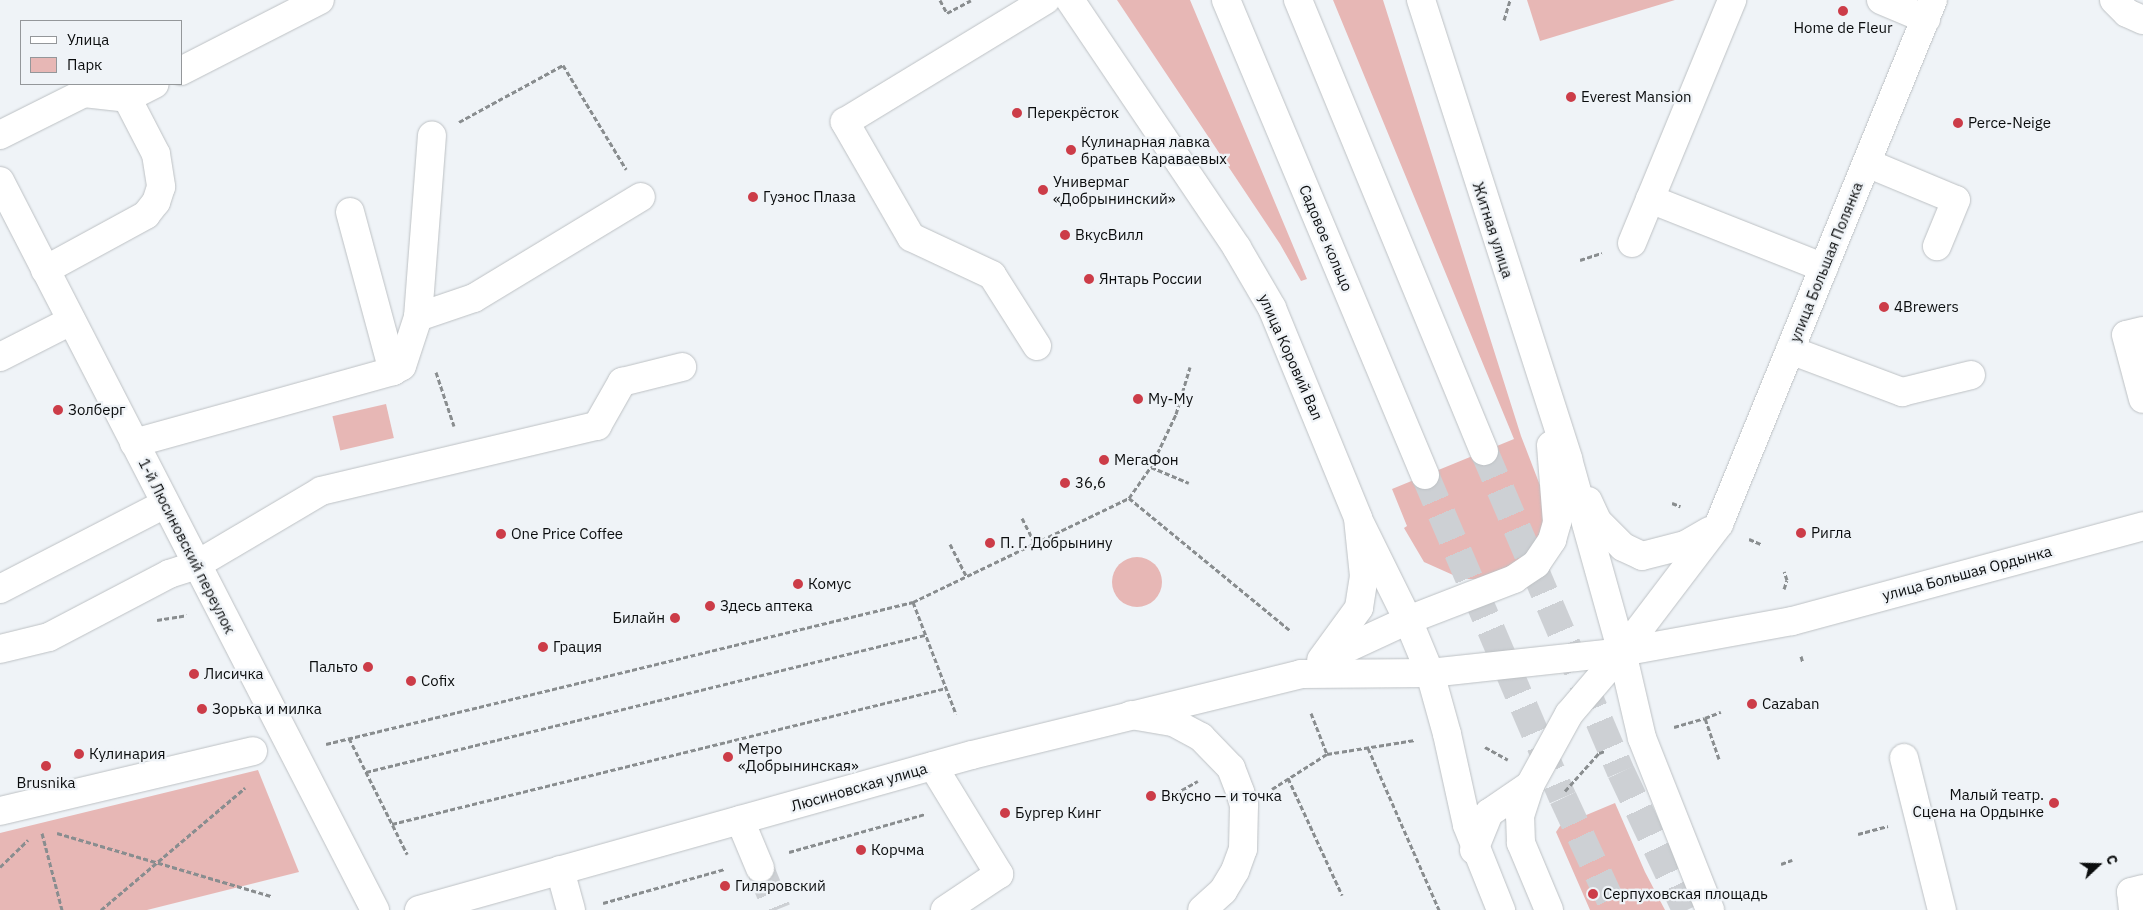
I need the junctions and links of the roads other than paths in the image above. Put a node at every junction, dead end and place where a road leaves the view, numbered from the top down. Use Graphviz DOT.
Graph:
graph roads {
  1 [pos="320,0"];
  2 [pos="1046,0"];
  3 [pos="1070,0"];
  4 [pos="1226,0"];
  5 [pos="1298,0"];
  6 [pos="1421,0"];
  7 [pos="1732,0"];
  8 [pos="1881,0"];
  9 [pos="2114,0"];
  10 [pos="1930,9"];
  11 [pos="2143,20"];
  12 [pos="182,69"];
  13 [pos="153,85"];
  14 [pos="127,98"];
  15 [pos="0,136"];
  16 [pos="432,136"];
  17 [pos="1867,163"];
  18 [pos="0,181"];
  19 [pos="640,197"];
  20 [pos="1650,199"];
  21 [pos="350,212"];
  22 [pos="1632,243"];
  23 [pos="1937,246"];
  24 [pos="1824,268"];
  25 [pos="45,270"];
  26 [pos="418,317"];
  27 [pos="71,321"];
  28 [pos="2143,331"];
  29 [pos="1037,346"];
  30 [pos="1790,350"];
  31 [pos="0,357"];
  32 [pos="682,367"];
  33 [pos="393,371"];
  34 [pos="1971,376"];
  35 [pos="2143,398"];
  36 [pos="1548,401"];
  37 [pos="134,443"];
  38 [pos="1484,451"];
  39 [pos="1568,459"];
  40 [pos="1425,476"];
  41 [pos="165,504"];
  42 [pos="1358,518"];
  43 [pos="1719,524"];
  44 [pos="2143,526"];
  45 [pos="196,565"];
  46 [pos="0,589"];
  47 [pos="1408,620"];
  48 [pos="0,649"];
  49 [pos="1622,652"];
  50 [pos="1311,667"];
  51 [pos="1430,673"];
  52 [pos="1129,715"];
  53 [pos="253,751"];
  54 [pos="1904,758"];
  55 [pos="933,766"];
  56 [pos="1530,785"];
  57 [pos="0,811"];
  58 [pos="740,820"];
  59 [pos="1474,850"];
  60 [pos="760,868"];
  61 [pos="560,870"];
  62 [pos="2143,889"];
  63 [pos="375,910"];
  64 [pos="419,910"];
  65 [pos="570,910"];
  66 [pos="946,910"];
  67 [pos="1202,910"];
  68 [pos="1502,910"];
  69 [pos="1548,910"];
  70 [pos="1710,910"];
  71 [pos="1942,910"];
  72 [pos="2133,910"];
  1 -- 12 [label="main road"];
  2 -- 29 [label="main road"];
  3 -- 42 [label="main road, улица Коровий Вал"];
  4 -- 40 [label="main road, Садовое кольцо"];
  5 -- 38 [label="main road"];
  6 -- 36 [label="main road, Житная улица"];
  7 -- 20 [label="main road"];
  8 -- 10 [label="main road"];
  9 -- 11 [label="main road"];
  10 -- 17 [label="main road, улица Большая Полянка"];
  13 -- 14 [label="main road"];
  14 -- 15 [label="main road"];
  14 -- 25 [label="main road"];
  16 -- 26 [label="main road"];
  17 -- 23 [label="main road"];
  17 -- 24 [label="main road, улица Большая Полянка"];
  18 -- 25 [label="main road, 1-й Люсиновский переулок"];
  19 -- 26 [label="main road"];
  20 -- 22 [label="main road"];
  20 -- 24 [label="main road"];
  21 -- 33 [label="main road"];
  24 -- 30 [label="main road, улица Большая Полянка"];
  25 -- 27 [label="main road, 1-й Люсиновский переулок"];
  26 -- 33 [label="main road"];
  27 -- 31 [label="main road"];
  27 -- 37 [label="main road, 1-й Люсиновский переулок"];
  28 -- 35 [label="main road"];
  30 -- 34 [label="main road"];
  30 -- 43 [label="main road, улица Большая Полянка"];
  32 -- 45 [label="main road"];
  33 -- 37 [label="main road"];
  36 -- 39 [label="main road, Житная улица"];
  36 -- 47 [label="main road"];
  37 -- 41 [label="main road, 1-й Люсиновский переулок"];
  39 -- 43 [label="main road"];
  39 -- 49 [label="main road"];
  41 -- 45 [label="main road, 1-й Люсиновский переулок"];
  41 -- 46 [label="main road"];
  42 -- 47 [label="main road"];
  42 -- 50 [label="main road, улица Коровий Вал"];
  43 -- 49 [label="main road, улица Большая Полянка"];
  44 -- 49 [label="main road, улица Большая Ордынка"];
  45 -- 48 [label="main road"];
  45 -- 63 [label="main road, 1-й Люсиновский переулок"];
  47 -- 50 [label="main road"];
  47 -- 51 [label="main road"];
  49 -- 51 [label="main road"];
  49 -- 56 [label="main road"];
  49 -- 70 [label="main road"];
  50 -- 51 [label="main road"];
  50 -- 52 [label="main road, Люсиновская улица"];
  51 -- 59 [label="main road"];
  52 -- 55 [label="main road, Люсиновская улица"];
  52 -- 67 [label="main road"];
  53 -- 57 [label="main road"];
  54 -- 71 [label="main road"];
  55 -- 58 [label="main road, Люсиновская улица"];
  55 -- 66 [label="main road"];
  56 -- 59 [label="main road"];
  56 -- 69 [label="main road"];
  58 -- 60 [label="main road"];
  58 -- 61 [label="main road, Люсиновская улица"];
  59 -- 68 [label="main road"];
  61 -- 64 [label="main road, Люсиновская улица"];
  61 -- 65 [label="main road"];
  62 -- 72 [label="main road"];
}
